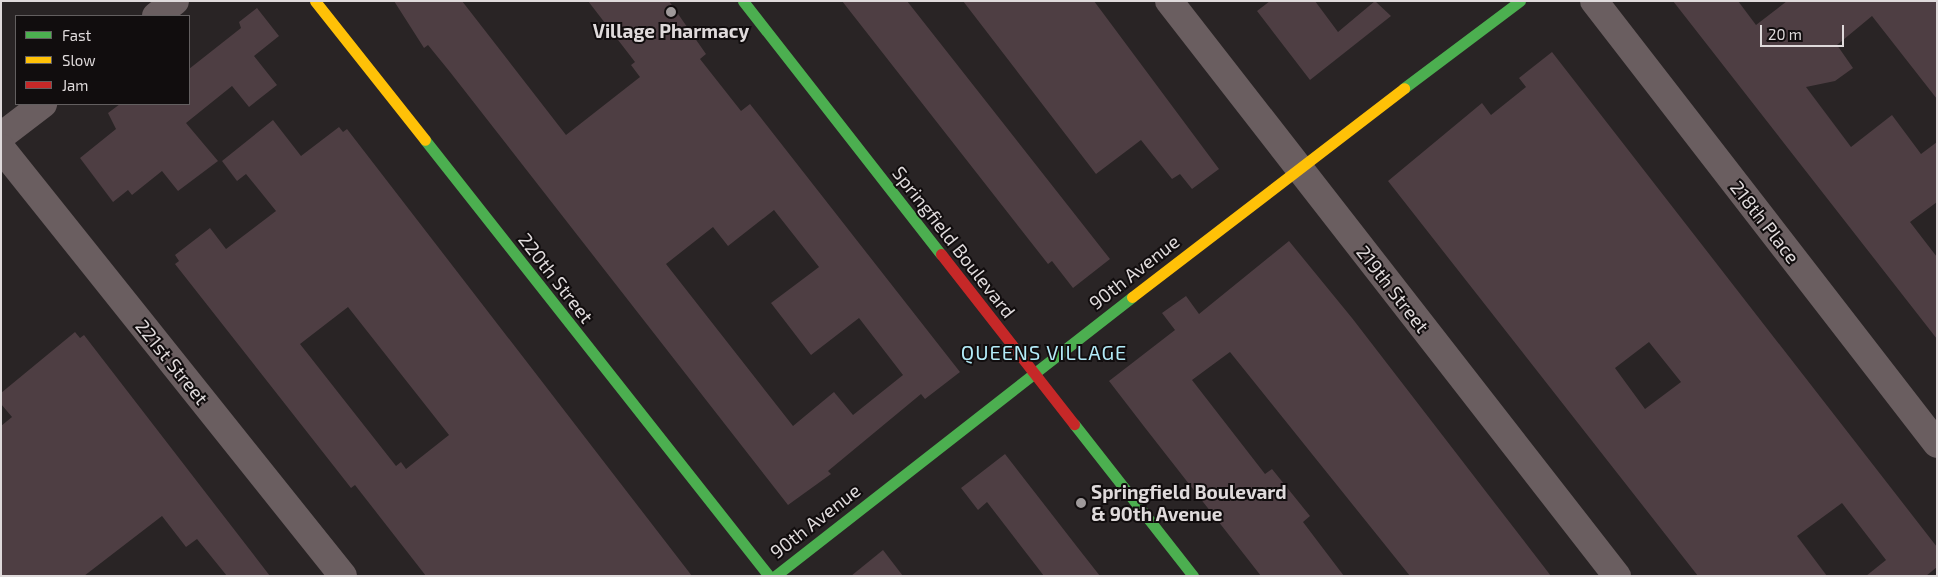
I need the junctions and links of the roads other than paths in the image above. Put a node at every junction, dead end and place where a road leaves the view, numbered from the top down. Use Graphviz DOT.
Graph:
graph roads {
  1 [pos="175,1"];
  2 [pos="315,1"];
  3 [pos="744,1"];
  4 [pos="1169,1"];
  5 [pos="1520,1"];
  6 [pos="1594,1"];
  7 [pos="157,15"];
  8 [pos="42,105"];
  9 [pos="1,136"];
  10 [pos="1,148"];
  11 [pos="1298,167"];
  12 [pos="1033,372"];
  13 [pos="1937,444"];
  14 [pos="343,576"];
  15 [pos="770,576"];
  16 [pos="775,576"];
  17 [pos="1193,576"];
  18 [pos="1617,576"];
  1 -- 7 [label="street"];
  2 -- 15 [label="street, 220th Street"];
  3 -- 12 [label="street, Springfield Boulevard"];
  4 -- 11 [label="street, 219th Street"];
  5 -- 11 [label="street, 90th Avenue"];
  6 -- 13 [label="street, 218th Place"];
  8 -- 9 [label="street"];
  10 -- 14 [label="street, 221st Street"];
  11 -- 12 [label="street, 90th Avenue"];
  11 -- 18 [label="street, 219th Street"];
  12 -- 16 [label="street, 90th Avenue"];
  12 -- 17 [label="street, Springfield Boulevard"];
}
